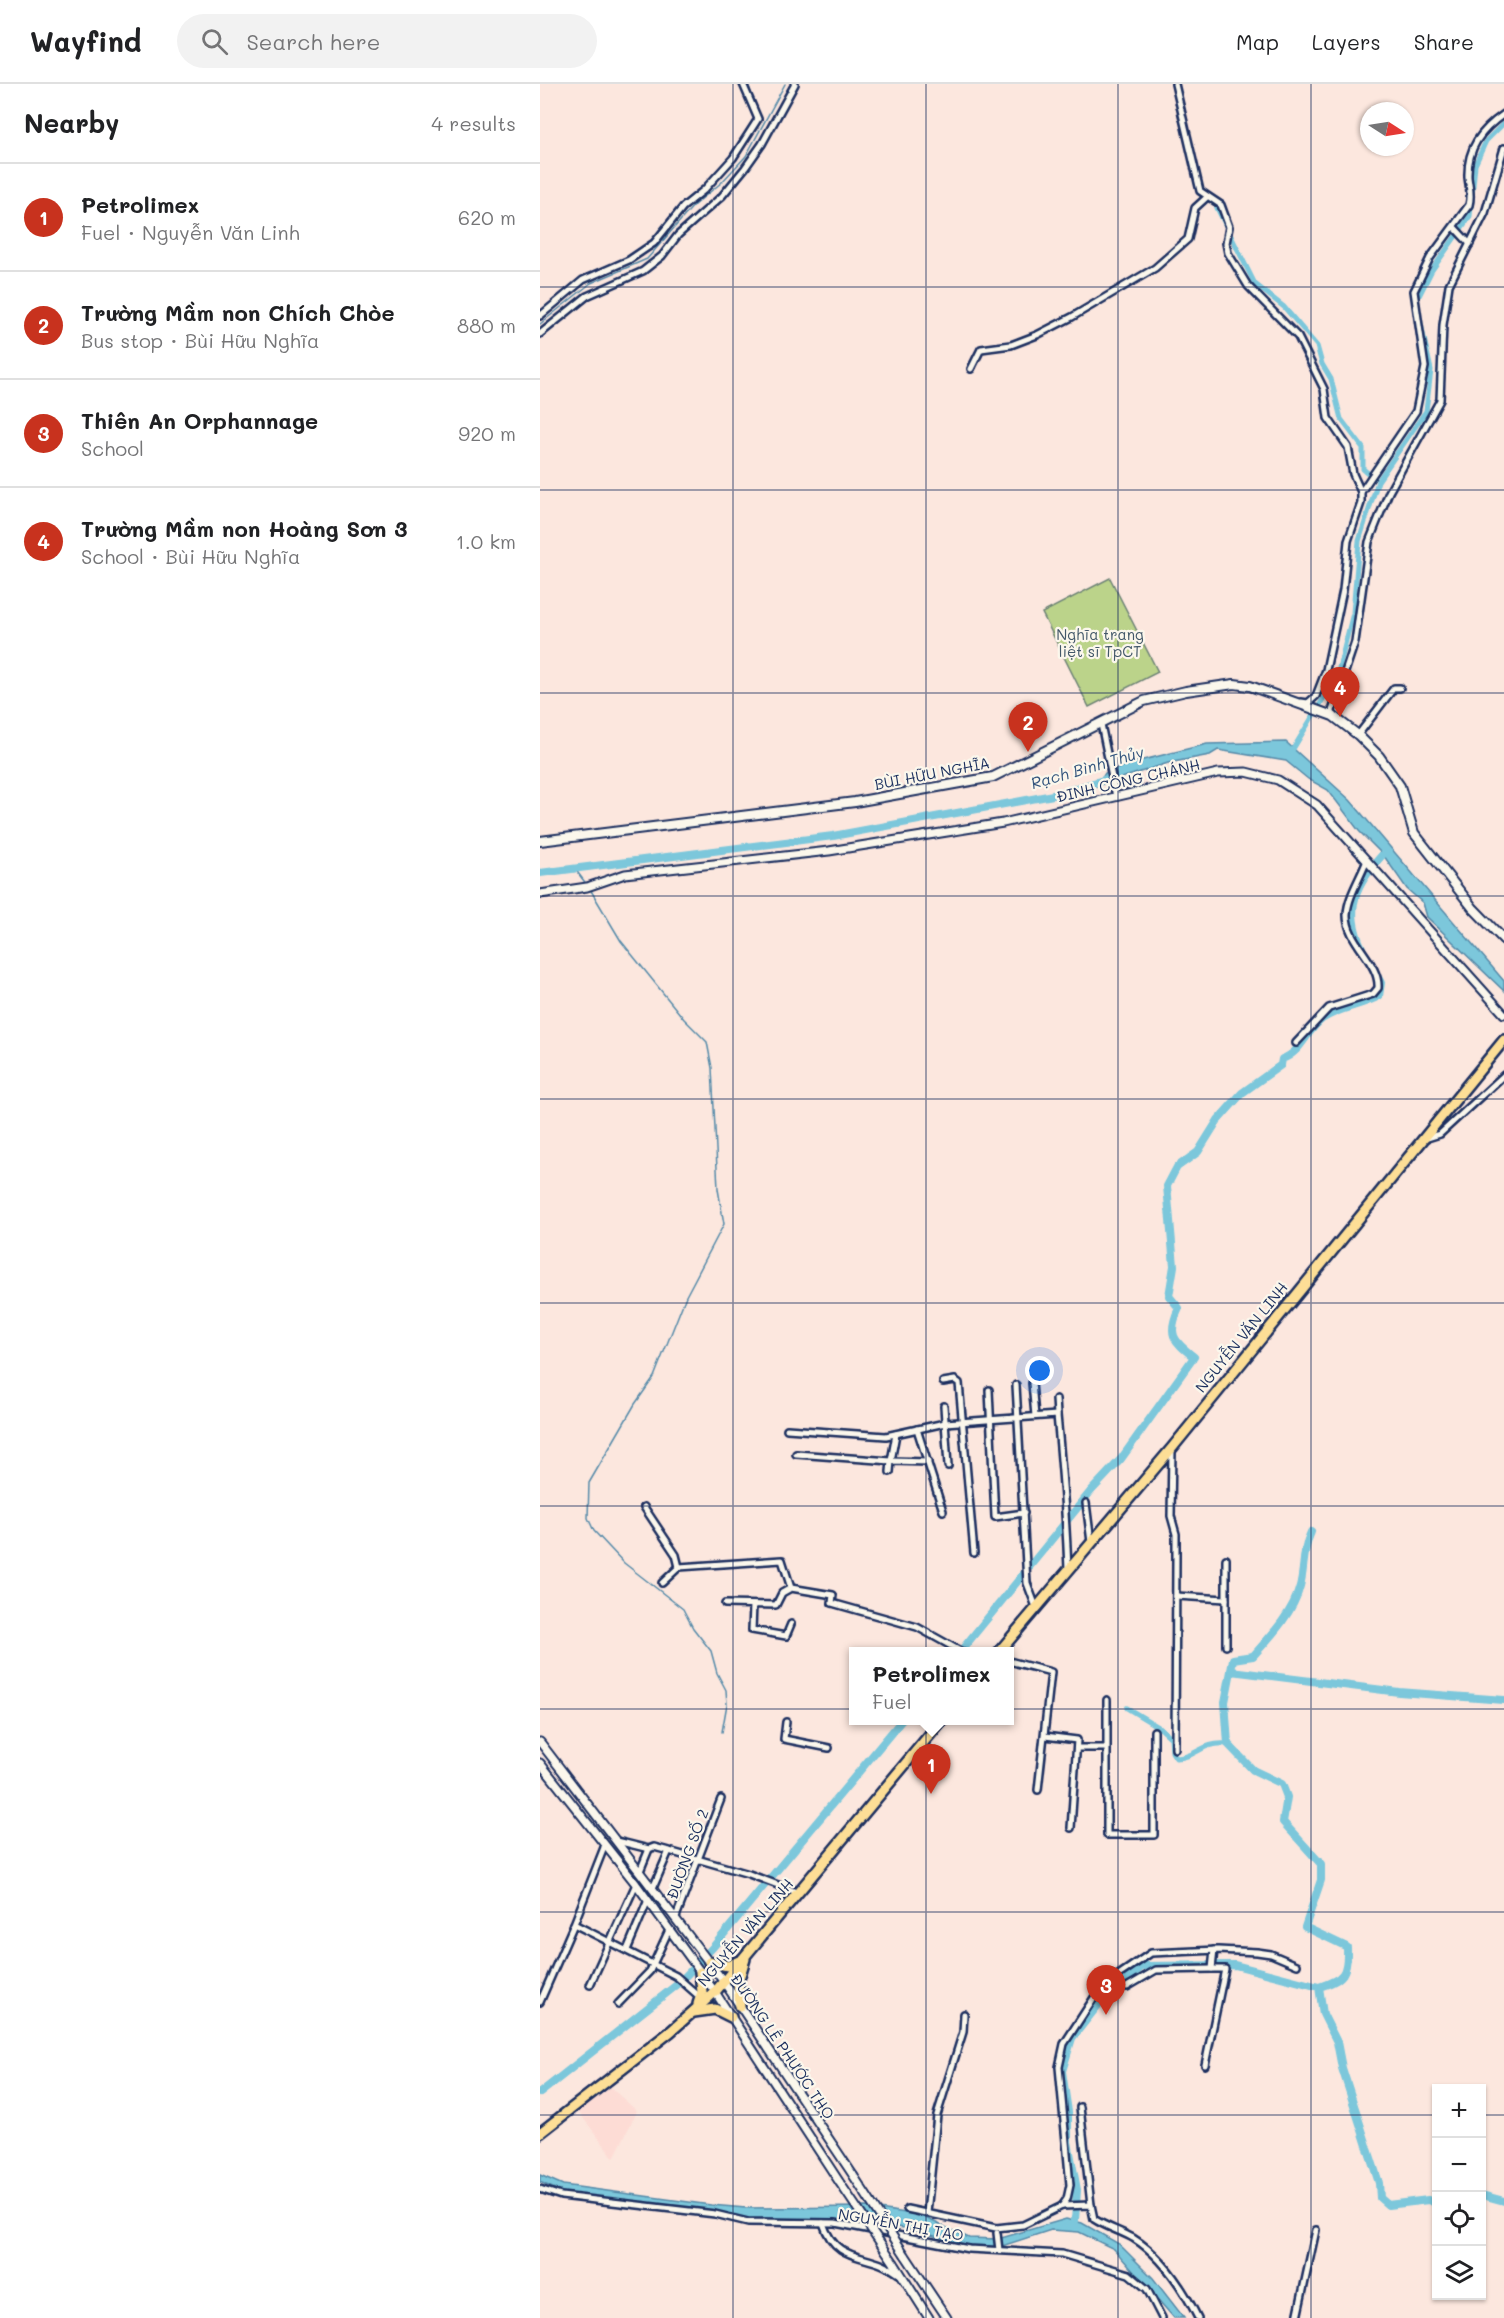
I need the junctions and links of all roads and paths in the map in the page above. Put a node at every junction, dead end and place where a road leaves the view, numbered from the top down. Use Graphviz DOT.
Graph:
graph roads {
  1 [pos="743,84"];
  2 [pos="795,84"];
  3 [pos="1175,84"];
  4 [pos="1504,114"];
  5 [pos="1504,148"];
  6 [pos="1207,197"];
  7 [pos="1456,230"];
  8 [pos="1468,242"];
  9 [pos="540,316"];
  10 [pos="540,334"];
  11 [pos="971,369"];
  12 [pos="1361,492"];
  13 [pos="1401,688"];
  14 [pos="1305,703"];
  15 [pos="1331,715"];
  16 [pos="1101,724"];
  17 [pos="1358,735"];
  18 [pos="1116,797"];
  19 [pos="540,841"];
  20 [pos="1368,861"];
  21 [pos="540,894"];
  22 [pos="1504,940"];
  23 [pos="1504,1014"];
  24 [pos="1504,1040"];
  25 [pos="1296,1043"];
  26 [pos="1504,1075"];
  27 [pos="1424,1139"];
  28 [pos="943,1382"];
  29 [pos="1032,1383"];
  30 [pos="1016,1385"];
  31 [pos="989,1390"];
  32 [pos="1056,1399"];
  33 [pos="944,1406"];
  34 [pos="1057,1415"];
  35 [pos="1035,1416"];
  36 [pos="1018,1417"];
  37 [pos="990,1420"];
  38 [pos="963,1422"];
  39 [pos="945,1423"];
  40 [pos="787,1429"];
  41 [pos="917,1429"];
  42 [pos="896,1434"];
  43 [pos="1172,1448"];
  44 [pos="796,1454"];
  45 [pos="891,1461"];
  46 [pos="927,1462"];
  47 [pos="948,1466"];
  48 [pos="890,1472"];
  49 [pos="1086,1503"];
  50 [pos="644,1507"];
  51 [pos="943,1511"];
  52 [pos="1024,1513"];
  53 [pos="1092,1542"];
  54 [pos="974,1553"];
  55 [pos="1226,1559"];
  56 [pos="679,1568"];
  57 [pos="1068,1569"];
  58 [pos="662,1583"];
  59 [pos="791,1588"];
  60 [pos="1176,1596"];
  61 [pos="1226,1599"];
  62 [pos="725,1604"];
  63 [pos="753,1605"];
  64 [pos="1036,1607"];
  65 [pos="790,1624"];
  66 [pos="1226,1646"];
  67 [pos="953,1647"];
  68 [pos="1003,1647"];
  69 [pos="1014,1662"];
  70 [pos="1107,1700"];
  71 [pos="786,1722"];
  72 [pos="938,1725"];
  73 [pos="1154,1731"];
  74 [pos="1046,1736"];
  75 [pos="540,1742"];
  76 [pos="829,1748"];
  77 [pos="1078,1748"];
  78 [pos="1106,1748"];
  79 [pos="1175,1749"];
  80 [pos="540,1763"];
  81 [pos="1038,1790"];
  82 [pos="721,1800"];
  83 [pos="599,1818"];
  84 [pos="590,1825"];
  85 [pos="1071,1828"];
  86 [pos="617,1841"];
  87 [pos="605,1845"];
  88 [pos="649,1849"];
  89 [pos="669,1851"];
  90 [pos="700,1859"];
  91 [pos="640,1871"];
  92 [pos="636,1884"];
  93 [pos="653,1888"];
  94 [pos="799,1893"];
  95 [pos="648,1900"];
  96 [pos="676,1917"];
  97 [pos="574,1924"];
  98 [pos="669,1929"];
  99 [pos="610,1941"];
  100 [pos="627,1950"];
  101 [pos="1214,1952"];
  102 [pos="746,1957"];
  103 [pos="709,1962"];
  104 [pos="654,1964"];
  105 [pos="1297,1965"];
  106 [pos="1212,1967"];
  107 [pos="700,1972"];
  108 [pos="724,1982"];
  109 [pos="590,1985"];
  110 [pos="1127,1987"];
  111 [pos="715,1992"];
  112 [pos="542,1994"];
  113 [pos="703,1999"];
  114 [pos="540,2002"];
  115 [pos="618,2004"];
  116 [pos="740,2006"];
  117 [pos="694,2012"];
  118 [pos="964,2014"];
  119 [pos="731,2017"];
  120 [pos="1205,2065"];
  121 [pos="1080,2107"];
  122 [pos="540,2133"];
  123 [pos="540,2189"];
  124 [pos="1088,2205"];
  125 [pos="1064,2206"];
  126 [pos="907,2209"];
  127 [pos="927,2213"];
  128 [pos="823,2223"];
  129 [pos="1316,2230"];
  130 [pos="997,2233"];
  131 [pos="999,2250"];
  132 [pos="903,2277"];
  133 [pos="945,2317"];
  134 [pos="929,2318"];
  135 [pos="1162,2318"];
  136 [pos="1198,2318"];
  137 [pos="1298,2318"];
  1 -- 9 [label="street"];
  2 -- 10 [label="street"];
  3 -- 6 [label="street"];
  4 -- 7 [label="street"];
  5 -- 8 [label="street"];
  6 -- 11 [label="street"];
  6 -- 12 [label="street"];
  7 -- 8 [label="street"];
  7 -- 12 [label="street"];
  8 -- 15 [label="street"];
  12 -- 14 [label="street"];
  13 -- 17 [label="street"];
  14 -- 15 [label="main road, BÙI HỮU NGHĨA"];
  14 -- 16 [label="main road, BÙI HỮU NGHĨA"];
  15 -- 17 [label="main road"];
  16 -- 18 [label="street"];
  16 -- 19 [label="main road, BÙI HỮU NGHĨA"];
  17 -- 22 [label="main road"];
  18 -- 20 [label="street, ĐINH CÔNG CHÁNH"];
  18 -- 21 [label="street, ĐINH CÔNG CHÁNH"];
  20 -- 23 [label="street, ĐINH CÔNG CHÁNH"];
  20 -- 25 [label="street"];
  24 -- 27 [label="highway, NGUYỄN VĂN LINH"];
  26 -- 27 [label="street"];
  27 -- 43 [label="highway, NGUYỄN VĂN LINH"];
  28 -- 38 [label="street"];
  29 -- 35 [label="street"];
  30 -- 36 [label="street"];
  31 -- 37 [label="street"];
  32 -- 34 [label="street"];
  33 -- 39 [label="street"];
  34 -- 35 [label="street"];
  34 -- 57 [label="street"];
  35 -- 36 [label="street"];
  36 -- 37 [label="street"];
  36 -- 52 [label="street"];
  37 -- 38 [label="street"];
  37 -- 52 [label="street"];
  38 -- 39 [label="street"];
  38 -- 54 [label="street"];
  39 -- 41 [label="street"];
  39 -- 47 [label="street"];
  40 -- 42 [label="street"];
  41 -- 42 [label="street"];
  41 -- 46 [label="street"];
  42 -- 45 [label="street"];
  43 -- 53 [label="highway, NGUYỄN VĂN LINH"];
  43 -- 60 [label="street"];
  44 -- 45 [label="street"];
  45 -- 46 [label="street"];
  45 -- 48 [label="street"];
  46 -- 51 [label="street"];
  49 -- 53 [label="street"];
  50 -- 56 [label="street"];
  52 -- 64 [label="street"];
  53 -- 57 [label="highway, NGUYỄN VĂN LINH"];
  55 -- 61 [label="street"];
  56 -- 58 [label="street"];
  56 -- 59 [label="street"];
  57 -- 64 [label="highway, NGUYỄN VĂN LINH"];
  59 -- 63 [label="street"];
  59 -- 67 [label="street"];
  60 -- 61 [label="street"];
  60 -- 79 [label="street"];
  61 -- 66 [label="street"];
  62 -- 63 [label="street"];
  63 -- 65 [label="street"];
  64 -- 68 [label="highway, NGUYỄN VĂN LINH"];
  69 -- 74 [label="street"];
  70 -- 78 [label="street"];
  71 -- 76 [label="street"];
  72 -- 94 [label="highway, NGUYỄN VĂN LINH"];
  73 -- 78 [label="street"];
  74 -- 77 [label="street"];
  74 -- 81 [label="street"];
  75 -- 83 [label="street, ĐƯỜNG LÊ PHƯỚC THỌ"];
  77 -- 78 [label="street"];
  77 -- 85 [label="street"];
  80 -- 84 [label="street, ĐƯỜNG LÊ PHƯỚC THỌ"];
  82 -- 90 [label="street, ĐƯỜNG SỐ 2"];
  83 -- 84 [label="street"];
  83 -- 86 [label="street, ĐƯỜNG LÊ PHƯỚC THỌ"];
  84 -- 87 [label="street, ĐƯỜNG LÊ PHƯỚC THỌ"];
  86 -- 88 [label="street"];
  86 -- 91 [label="street, ĐƯỜNG LÊ PHƯỚC THỌ"];
  87 -- 92 [label="street, ĐƯỜNG LÊ PHƯỚC THỌ"];
  87 -- 97 [label="street"];
  88 -- 89 [label="street"];
  88 -- 91 [label="street"];
  89 -- 90 [label="street"];
  89 -- 93 [label="street"];
  90 -- 94 [label="street"];
  90 -- 96 [label="street, ĐƯỜNG SỐ 2"];
  91 -- 93 [label="street, ĐƯỜNG LÊ PHƯỚC THỌ"];
  92 -- 95 [label="street, ĐƯỜNG LÊ PHƯỚC THỌ"];
  92 -- 99 [label="street"];
  93 -- 96 [label="street, ĐƯỜNG LÊ PHƯỚC THỌ"];
  94 -- 102 [label="highway, NGUYỄN VĂN LINH"];
  95 -- 98 [label="street, ĐƯỜNG LÊ PHƯỚC THỌ"];
  95 -- 100 [label="street"];
  96 -- 103 [label="street, ĐƯỜNG LÊ PHƯỚC THỌ"];
  97 -- 99 [label="street"];
  97 -- 112 [label="street"];
  98 -- 104 [label="street"];
  98 -- 107 [label="street, ĐƯỜNG LÊ PHƯỚC THỌ"];
  99 -- 100 [label="street"];
  99 -- 109 [label="street"];
  100 -- 104 [label="street"];
  101 -- 105 [label="street"];
  101 -- 106 [label="street"];
  101 -- 125 [label="street"];
  102 -- 103 [label="highway"];
  102 -- 108 [label="highway, NGUYỄN VĂN LINH"];
  102 -- 116 [label="highway"];
  103 -- 108 [label="street, ĐƯỜNG LÊ PHƯỚC THỌ"];
  104 -- 113 [label="street"];
  104 -- 115 [label="street"];
  106 -- 110 [label="street"];
  106 -- 120 [label="street"];
  107 -- 111 [label="street, ĐƯỜNG LÊ PHƯỚC THỌ"];
  107 -- 113 [label="highway"];
  108 -- 111 [label="highway, NGUYỄN VĂN LINH"];
  108 -- 116 [label="street, ĐƯỜNG LÊ PHƯỚC THỌ"];
  111 -- 113 [label="highway, NGUYỄN VĂN LINH"];
  111 -- 119 [label="street, ĐƯỜNG LÊ PHƯỚC THỌ"];
  112 -- 114 [label="street"];
  113 -- 117 [label="highway, NGUYỄN VĂN LINH"];
  116 -- 133 [label="street, ĐƯỜNG LÊ PHƯỚC THỌ, bridge"];
  117 -- 119 [label="highway"];
  117 -- 122 [label="highway, NGUYỄN VĂN LINH"];
  118 -- 127 [label="street"];
  119 -- 132 [label="street, ĐƯỜNG LÊ PHƯỚC THỌ, bridge"];
  121 -- 124 [label="street"];
  123 -- 128 [label="street, NGUYỄN THỊ TẠO"];
  124 -- 125 [label="street"];
  124 -- 136 [label="street"];
  125 -- 127 [label="street"];
  126 -- 127 [label="street"];
  128 -- 131 [label="street, NGUYỄN THỊ TẠO"];
  128 -- 132 [label="street"];
  129 -- 137 [label="street"];
  130 -- 131 [label="street"];
  131 -- 135 [label="street, NGUYỄN THỊ TẠO"];
  132 -- 134 [label="street, ĐƯỜNG LÊ PHƯỚC THỌ"];
}
